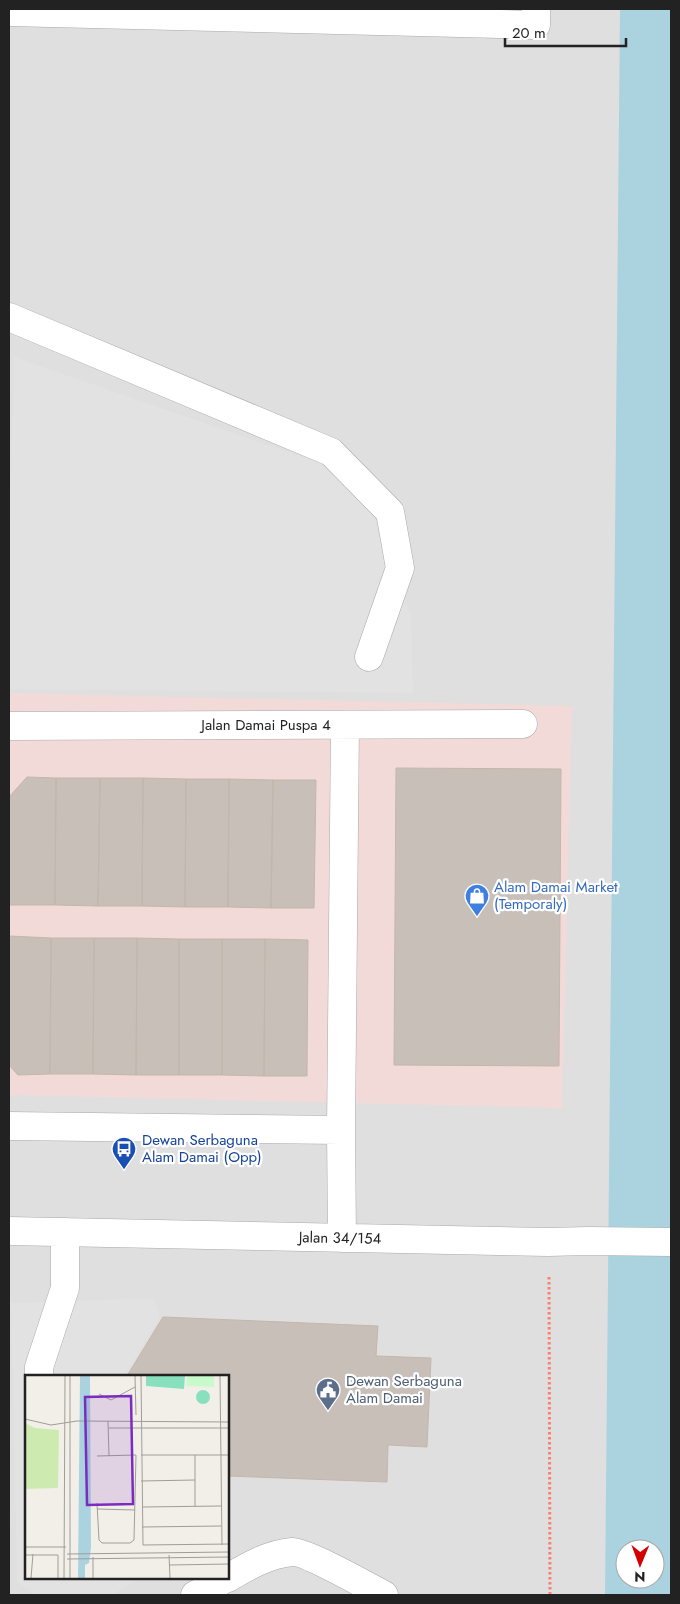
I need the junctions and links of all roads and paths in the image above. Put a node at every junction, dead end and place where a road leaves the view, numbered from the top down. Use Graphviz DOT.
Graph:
graph roads {
  1 [pos="9,12"];
  2 [pos="536,17"];
  3 [pos="9,317"];
  4 [pos="369,657"];
  5 [pos="345,724"];
  6 [pos="523,724"];
  7 [pos="9,726"];
  8 [pos="9,1126"];
  9 [pos="341,1130"];
  10 [pos="9,1230"];
  11 [pos="65,1232"];
  12 [pos="342,1238"];
  13 [pos="548,1242"];
  14 [pos="671,1242"];
  15 [pos="39,1375"];
  16 [pos="229,1577"];
  17 [pos="225,1579"];
  18 [pos="196,1595"];
  19 [pos="384,1595"];
  20 [pos="550,1595"];
  1 -- 2 [label="street"];
  3 -- 4 [label="street"];
  5 -- 6 [label="street, Jalan Damai Puspa 4"];
  5 -- 7 [label="street, Jalan Damai Puspa 4"];
  5 -- 9 [label="street"];
  8 -- 9 [label="street"];
  9 -- 12 [label="street"];
  10 -- 11 [label="street, Jalan 34/154"];
  11 -- 12 [label="street, Jalan 34/154"];
  11 -- 15 [label="street"];
  12 -- 13 [label="street, Jalan 34/154"];
  13 -- 14 [label="street, Jalan 34/154"];
  13 -- 20 [label="path"];
  16 -- 19 [label="street"];
  17 -- 18 [label="street"];
}
